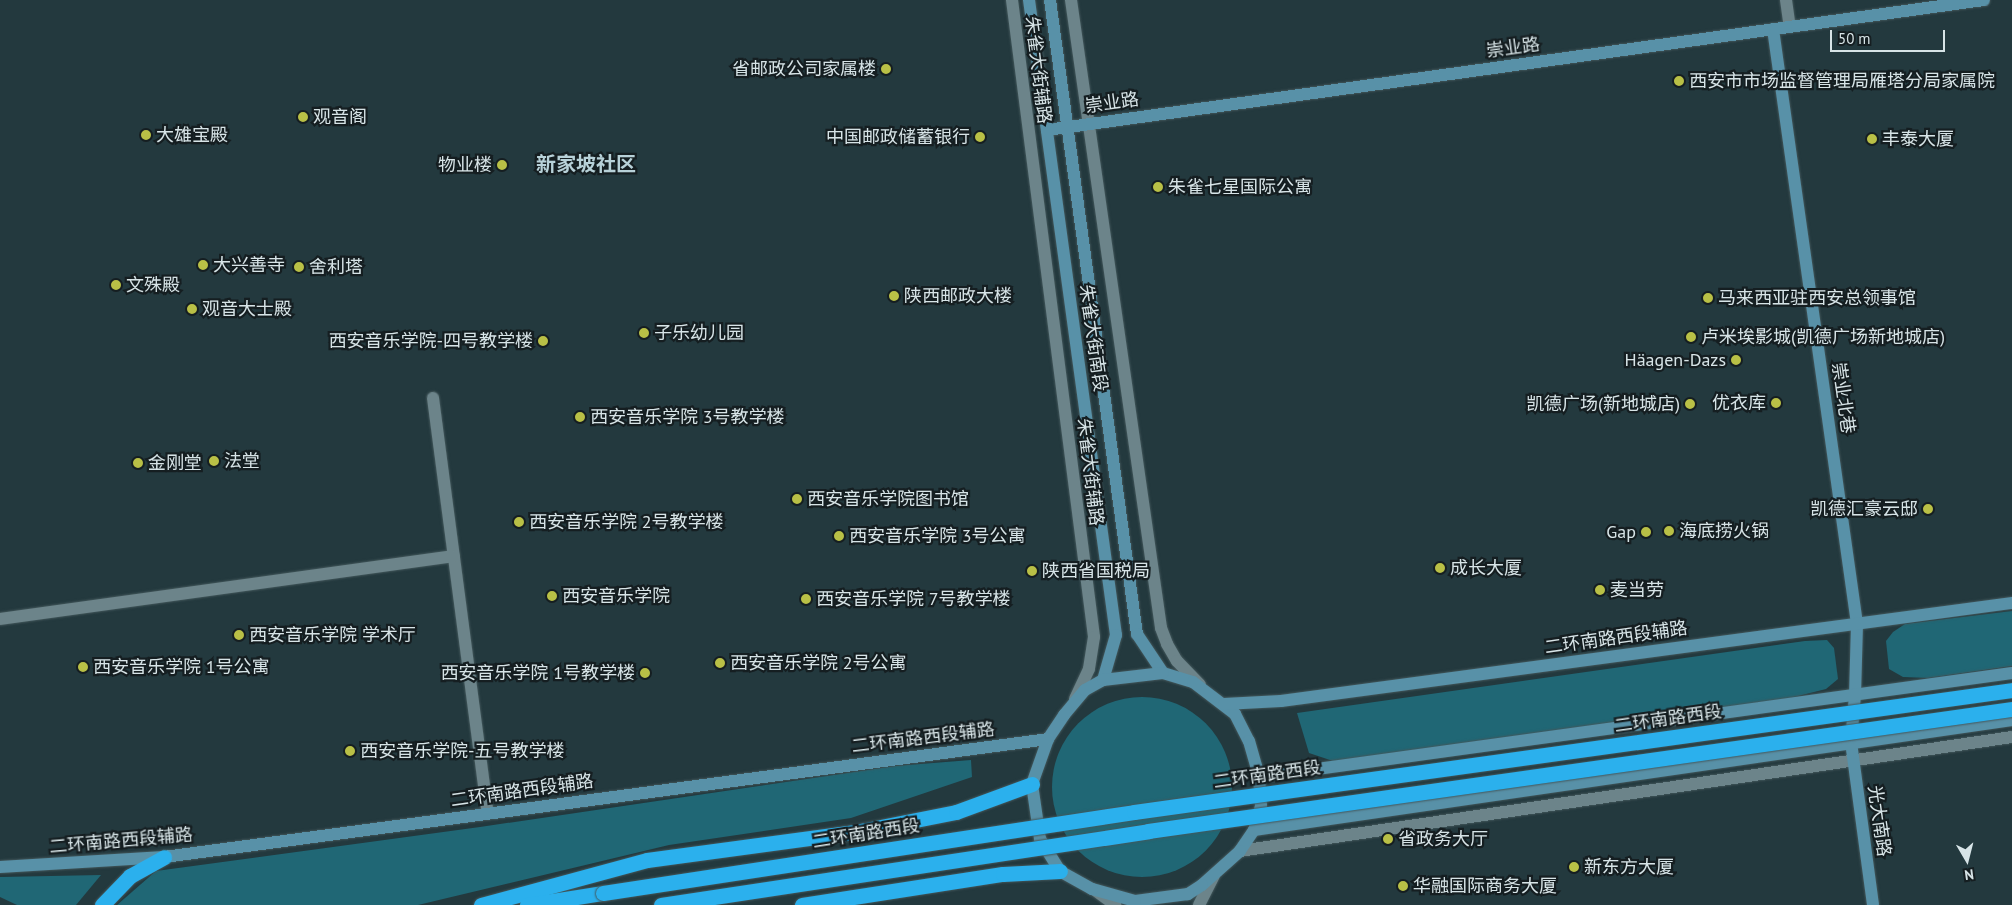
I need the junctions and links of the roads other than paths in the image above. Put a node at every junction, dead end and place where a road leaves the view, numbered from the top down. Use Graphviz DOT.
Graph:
graph roads {
  1 [pos="1012,0"];
  2 [pos="1030,0"];
  3 [pos="1050,0"];
  4 [pos="1071,0"];
  5 [pos="1786,0"];
  6 [pos="1984,0"];
  7 [pos="1790,27"];
  8 [pos="1773,29"];
  9 [pos="1090,124"];
  10 [pos="1066,127"];
  11 [pos="1047,130"];
  12 [pos="432,398"];
  13 [pos="454,556"];
  14 [pos="2012,603"];
  15 [pos="0,620"];
  16 [pos="1857,624"];
  17 [pos="2012,673"];
  18 [pos="1163,674"];
  19 [pos="1103,680"];
  20 [pos="1205,690"];
  21 [pos="2012,690"];
  22 [pos="1856,694"];
  23 [pos="1224,704"];
  24 [pos="1071,706"];
  25 [pos="2012,709"];
  26 [pos="2012,720"];
  27 [pos="2012,738"];
  28 [pos="1048,739"];
  29 [pos="1851,742"];
  30 [pos="1852,761"];
  31 [pos="1258,777"];
  32 [pos="1032,784"];
  33 [pos="488,812"];
  34 [pos="1254,830"];
  35 [pos="1240,851"];
  36 [pos="164,857"];
  37 [pos="0,867"];
  38 [pos="1060,871"];
  39 [pos="1214,876"];
  40 [pos="1092,889"];
  41 [pos="1188,894"];
  42 [pos="838,902"];
  43 [pos="1137,903"];
  44 [pos="102,905"];
  45 [pos="481,905"];
  46 [pos="527,905"];
  47 [pos="661,905"];
  48 [pos="802,905"];
  49 [pos="1115,905"];
  50 [pos="1180,905"];
  51 [pos="1199,905"];
  52 [pos="1873,905"];
  1 -- 24 [label="street, 朱雀大街辅路"];
  2 -- 11 [label="main road, 朱雀大街南段"];
  3 -- 10 [label="main road, 朱雀大街南段"];
  4 -- 9 [label="street"];
  5 -- 7 [label="street"];
  6 -- 7 [label="main road, 崇业路"];
  7 -- 8 [label="main road, 崇业路"];
  8 -- 9 [label="main road, 崇业路"];
  8 -- 16 [label="main road, 崇业北巷"];
  9 -- 10 [label="main road, 崇业路"];
  9 -- 20 [label="street"];
  10 -- 11 [label="main road, 崇业路"];
  10 -- 18 [label="main road, 朱雀大街南段"];
  11 -- 19 [label="main road, 朱雀大街南段"];
  12 -- 13 [label="street"];
  13 -- 15 [label="street"];
  13 -- 33 [label="street"];
  14 -- 16 [label="main road, 二环南路西段辅路"];
  16 -- 22 [label="main road, 崇业北巷"];
  16 -- 23 [label="main road, 二环南路西段辅路"];
  17 -- 22 [label="main road, 二环南路西段"];
  18 -- 19 [label="main road"];
  18 -- 20 [label="main road"];
  19 -- 24 [label="main road"];
  20 -- 23 [label="main road"];
  21 -- 46 [label="highway, 二环南路西段, bridge"];
  22 -- 29 [label="main road, 光大南路"];
  22 -- 31 [label="main road, 二环南路西段"];
  23 -- 31 [label="main road"];
  24 -- 28 [label="main road"];
  25 -- 47 [label="highway, bridge"];
  26 -- 29 [label="main road"];
  27 -- 30 [label="street"];
  28 -- 32 [label="main road"];
  28 -- 33 [label="main road, 二环南路西段辅路"];
  29 -- 30 [label="main road, 光大南路"];
  29 -- 34 [label="main road"];
  30 -- 35 [label="street"];
  30 -- 52 [label="main road, 光大南路"];
  31 -- 34 [label="main road"];
  32 -- 38 [label="main road"];
  32 -- 45 [label="highway"];
  33 -- 36 [label="main road, 二环南路西段辅路"];
  34 -- 35 [label="main road"];
  35 -- 39 [label="main road"];
  36 -- 37 [label="main road, 二环南路西段辅路"];
  36 -- 44 [label="highway"];
  38 -- 40 [label="main road"];
  38 -- 42 [label="highway"];
  39 -- 41 [label="main road"];
  39 -- 51 [label="street"];
  40 -- 43 [label="main road"];
  40 -- 49 [label="street"];
  41 -- 43 [label="main road"];
  41 -- 50 [label="main road"];
  42 -- 48 [label="highway"];
}
